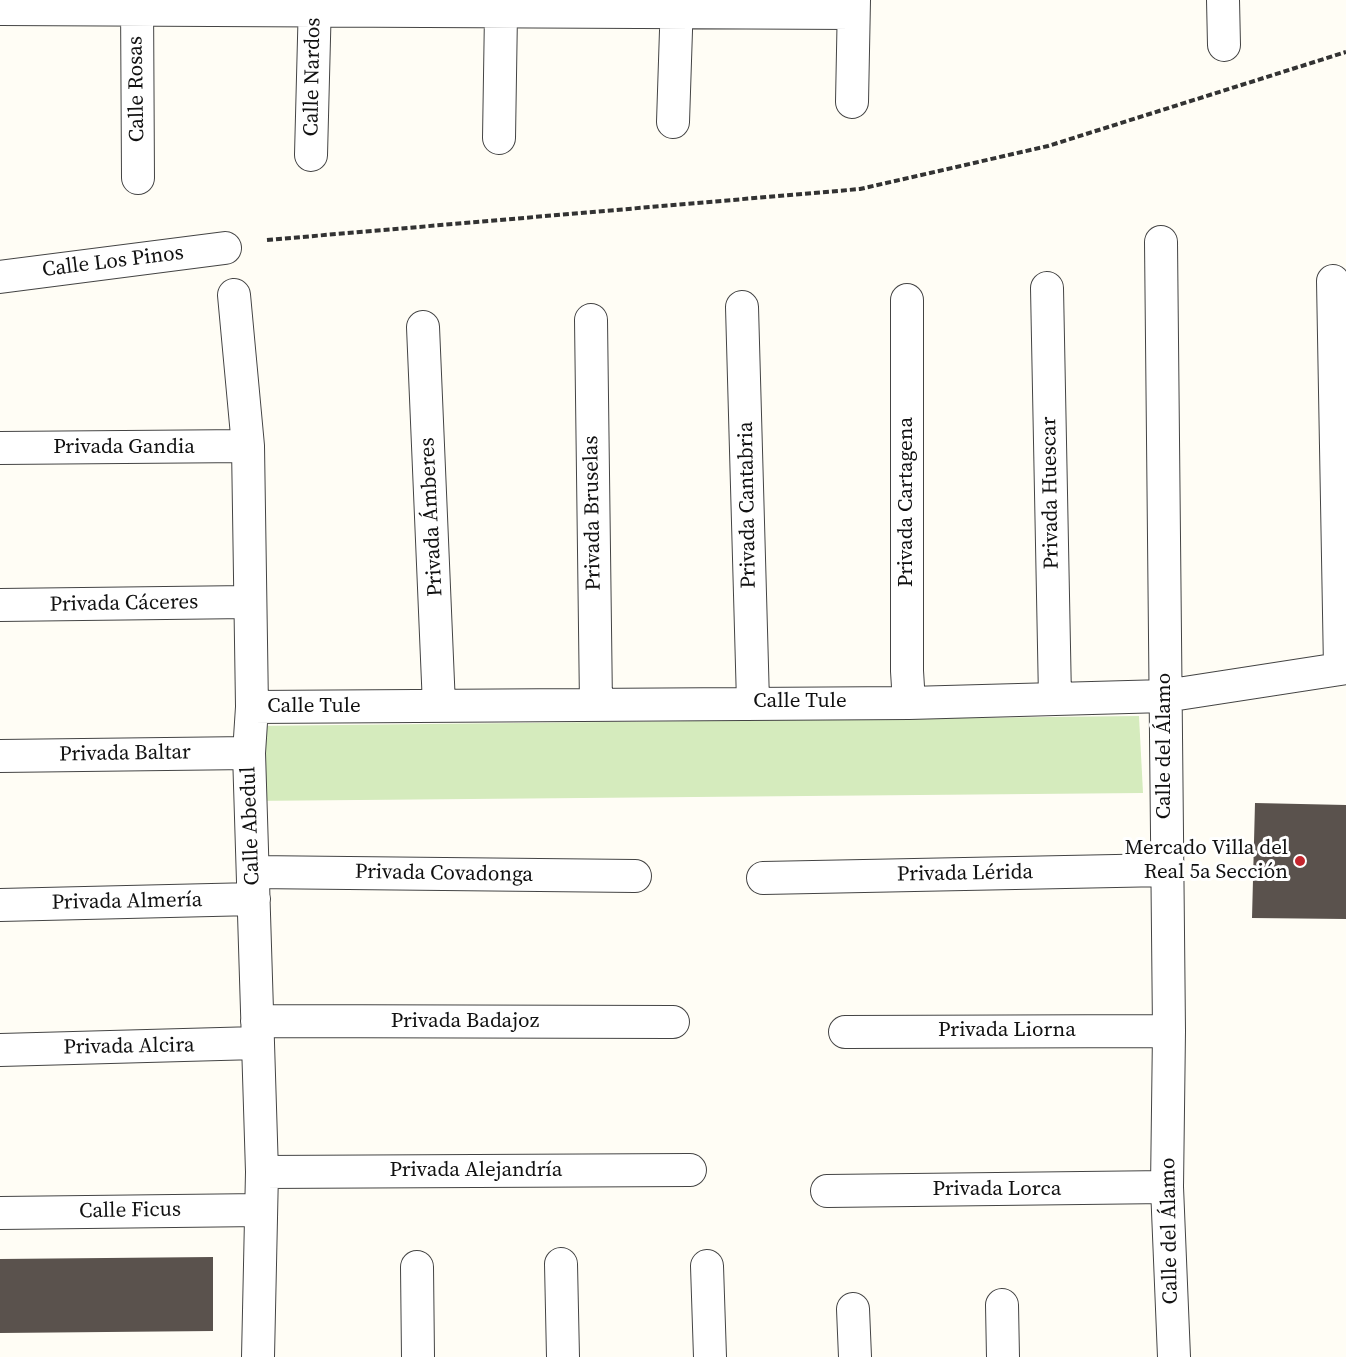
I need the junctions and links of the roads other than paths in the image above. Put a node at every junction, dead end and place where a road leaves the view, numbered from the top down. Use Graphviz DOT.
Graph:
graph roads {
  1 [pos="1223,0"];
  2 [pos="137,6"];
  3 [pos="314,6"];
  4 [pos="677,6"];
  5 [pos="853,7"];
  6 [pos="0,9"];
  7 [pos="501,13"];
  8 [pos="1224,45"];
  9 [pos="852,102"];
  10 [pos="673,122"];
  11 [pos="499,138"];
  12 [pos="311,155"];
  13 [pos="138,178"];
  14 [pos="1161,242"];
  15 [pos="225,248"];
  16 [pos="0,277"];
  17 [pos="1333,281"];
  18 [pos="1047,288"];
  19 [pos="234,295"];
  20 [pos="907,300"];
  21 [pos="742,307"];
  22 [pos="591,320"];
  23 [pos="423,327"];
  24 [pos="248,446"];
  25 [pos="0,448"];
  26 [pos="248,602"];
  27 [pos="0,605"];
  28 [pos="1343,668"];
  29 [pos="1165,696"];
  30 [pos="1055,698"];
  31 [pos="753,702"];
  32 [pos="909,703"];
  33 [pos="596,705"];
  34 [pos="439,706"];
  35 [pos="252,707"];
  36 [pos="249,753"];
  37 [pos="0,756"];
  38 [pos="1166,870"];
  39 [pos="635,876"];
  40 [pos="764,878"];
  41 [pos="253,885"];
  42 [pos="0,905"];
  43 [pos="673,1022"];
  44 [pos="1169,1031"];
  45 [pos="257,1032"];
  46 [pos="844,1032"];
  47 [pos="0,1050"];
  48 [pos="690,1170"];
  49 [pos="262,1172"];
  50 [pos="1167,1187"];
  51 [pos="827,1191"];
  52 [pos="261,1210"];
  53 [pos="0,1213"];
  54 [pos="561,1264"];
  55 [pos="707,1266"];
  56 [pos="417,1267"];
  57 [pos="1002,1305"];
  58 [pos="853,1309"];
  59 [pos="258,1357"];
  60 [pos="418,1357"];
  61 [pos="563,1357"];
  62 [pos="710,1357"];
  63 [pos="855,1357"];
  64 [pos="1003,1357"];
  65 [pos="1174,1357"];
  1 -- 8 [label="street"];
  2 -- 3 [label="street"];
  2 -- 6 [label="street"];
  2 -- 13 [label="street, Calle Rosas"];
  3 -- 7 [label="street"];
  3 -- 12 [label="street, Calle Nardos"];
  4 -- 5 [label="street"];
  4 -- 7 [label="street"];
  4 -- 10 [label="street"];
  5 -- 9 [label="street"];
  7 -- 11 [label="street"];
  14 -- 29 [label="street, Calle del Álamo"];
  15 -- 16 [label="street, Calle Los Pinos"];
  17 -- 28 [label="street"];
  18 -- 30 [label="street, Privada Huescar"];
  19 -- 24 [label="street, Calle Abedul"];
  20 -- 32 [label="street, Privada Cartagena"];
  21 -- 31 [label="street, Privada Cantabria"];
  22 -- 33 [label="street, Privada Bruselas"];
  23 -- 34 [label="street, Privada Ámberes"];
  24 -- 25 [label="street, Privada Gandia"];
  24 -- 26 [label="street, Calle Abedul"];
  26 -- 27 [label="street, Privada Cáceres"];
  26 -- 35 [label="street, Calle Abedul"];
  28 -- 29 [label="street, Calle Tule"];
  29 -- 30 [label="street, Calle Tule"];
  29 -- 38 [label="street, Calle del Álamo"];
  30 -- 32 [label="street, Calle Tule"];
  31 -- 32 [label="street, Calle Tule"];
  31 -- 33 [label="street, Calle Tule"];
  33 -- 34 [label="street, Calle Tule"];
  34 -- 35 [label="street, Calle Tule"];
  35 -- 36 [label="street, Calle Abedul"];
  36 -- 37 [label="street, Privada Baltar"];
  36 -- 41 [label="street, Calle Abedul"];
  38 -- 40 [label="street, Privada Lérida"];
  38 -- 44 [label="street, Calle del Álamo"];
  39 -- 41 [label="street, Privada Covadonga"];
  41 -- 42 [label="street, Privada Almería"];
  41 -- 45 [label="street, Calle Abedul"];
  43 -- 45 [label="street, Privada Badajoz"];
  44 -- 46 [label="street, Privada Liorna"];
  44 -- 50 [label="street, Calle del Álamo"];
  45 -- 47 [label="street, Privada Alcira"];
  45 -- 49 [label="street, Calle Abedul"];
  48 -- 49 [label="street, Privada Alejandría"];
  49 -- 52 [label="street, Calle Abedul"];
  50 -- 51 [label="street, Privada Lorca"];
  50 -- 65 [label="street, Calle del Álamo"];
  52 -- 53 [label="street, Calle Ficus"];
  52 -- 59 [label="street, Calle Abedul"];
  54 -- 61 [label="street"];
  55 -- 62 [label="street"];
  56 -- 60 [label="street"];
  57 -- 64 [label="street"];
  58 -- 63 [label="street"];
}
